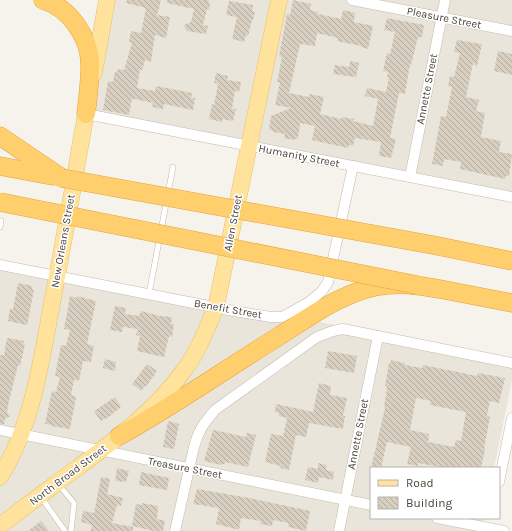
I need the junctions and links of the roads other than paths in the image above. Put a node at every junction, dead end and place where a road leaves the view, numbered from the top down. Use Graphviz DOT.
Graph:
graph roads {
  1 [pos="43,0"];
  2 [pos="107,0"];
  3 [pos="279,0"];
  4 [pos="352,0"];
  5 [pos="445,0"];
  6 [pos="442,18"];
  7 [pos="512,31"];
  8 [pos="86,114"];
  9 [pos="0,136"];
  10 [pos="248,146"];
  11 [pos="0,166"];
  12 [pos="352,166"];
  13 [pos="172,167"];
  14 [pos="62,178"];
  15 [pos="410,178"];
  16 [pos="512,197"];
  17 [pos="0,202"];
  18 [pos="512,261"];
  19 [pos="0,266"];
  20 [pos="57,276"];
  21 [pos="417,285"];
  22 [pos="149,294"];
  23 [pos="512,303"];
  24 [pos="216,307"];
  25 [pos="378,336"];
  26 [pos="512,363"];
  27 [pos="512,418"];
  28 [pos="135,422"];
  29 [pos="0,430"];
  30 [pos="21,434"];
  31 [pos="119,436"];
  32 [pos="101,451"];
  33 [pos="188,469"];
  34 [pos="0,477"];
  35 [pos="500,477"];
  36 [pos="57,483"];
  37 [pos="40,496"];
  38 [pos="345,500"];
  39 [pos="370,505"];
  40 [pos="444,519"];
  41 [pos="0,526"];
  42 [pos="490,526"];
  43 [pos="65,531"];
  44 [pos="71,531"];
  45 [pos="175,531"];
  46 [pos="339,531"];
  47 [pos="504,531"];
  1 -- 8 [label="highway"];
  2 -- 8 [label="main road, New Orleans Street"];
  3 -- 10 [label="main road, Allen Street"];
  4 -- 6 [label="street, Pleasure Street"];
  5 -- 6 [label="street, Annette Street"];
  6 -- 7 [label="street, Pleasure Street"];
  6 -- 15 [label="street, Annette Street"];
  8 -- 10 [label="street, Humanity Street"];
  8 -- 20 [label="main road, New Orleans Street"];
  9 -- 14 [label="highway"];
  10 -- 12 [label="street, Humanity Street"];
  10 -- 24 [label="main road, Allen Street"];
  11 -- 14 [label="highway"];
  12 -- 15 [label="street, Humanity Street"];
  12 -- 24 [label="street, Benefit Street"];
  13 -- 22 [label="lane"];
  14 -- 18 [label="highway, bridge"];
  15 -- 16 [label="street, Humanity Street"];
  17 -- 21 [label="highway, bridge"];
  19 -- 20 [label="street, Benefit Street"];
  20 -- 22 [label="street, Benefit Street"];
  20 -- 30 [label="main road, New Orleans Street"];
  21 -- 23 [label="highway"];
  21 -- 31 [label="highway, bridge"];
  22 -- 24 [label="street, Benefit Street"];
  24 -- 28 [label="main road, Allen Street"];
  25 -- 26 [label="street"];
  25 -- 33 [label="street"];
  25 -- 38 [label="street, Annette Street"];
  27 -- 35 [label="street"];
  28 -- 31 [label="main road, North Broad Street"];
  29 -- 30 [label="street, Treasure Street"];
  30 -- 32 [label="street, Treasure Street"];
  30 -- 34 [label="main road, New Orleans Street"];
  31 -- 32 [label="main road, North Broad Street"];
  32 -- 33 [label="street, Treasure Street"];
  32 -- 36 [label="main road, North Broad Street"];
  33 -- 38 [label="street, Treasure Street"];
  33 -- 45 [label="street"];
  36 -- 37 [label="main road, North Broad Street"];
  36 -- 44 [label="lane"];
  37 -- 41 [label="main road, North Broad Street"];
  37 -- 43 [label="lane"];
  38 -- 39 [label="street, Treasure Street"];
  38 -- 46 [label="street, Annette Street"];
  40 -- 42 [label="street"];
  42 -- 47 [label="street"];
}
